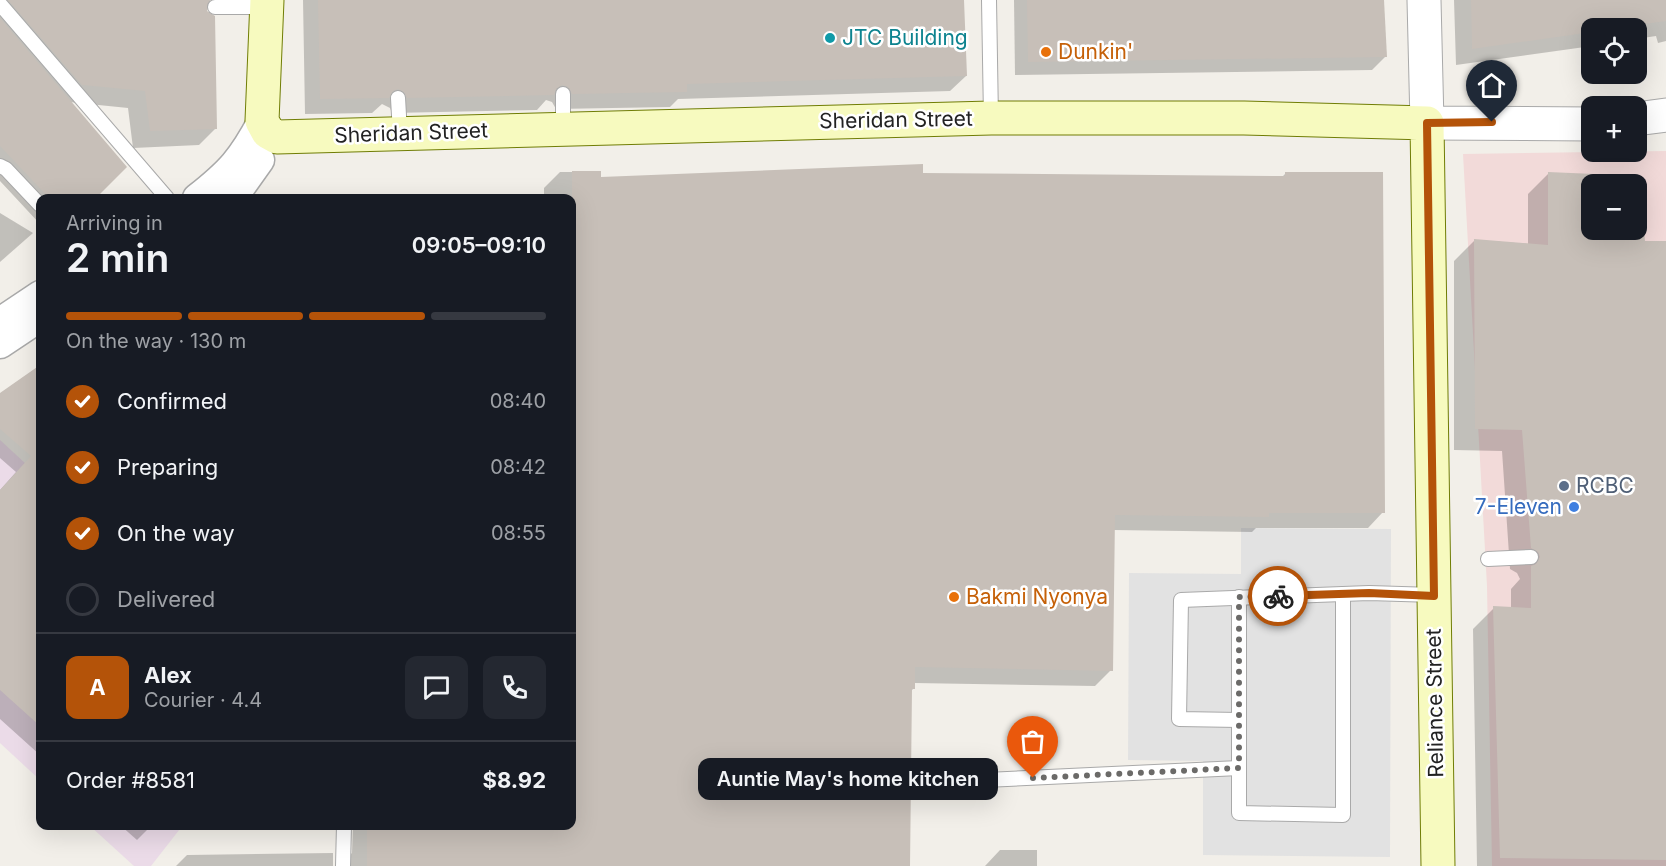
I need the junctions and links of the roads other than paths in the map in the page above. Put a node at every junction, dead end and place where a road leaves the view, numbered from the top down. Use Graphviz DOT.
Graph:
graph roads {
  1 [pos="989,0"];
  2 [pos="1425,0"];
  3 [pos="0,4"];
  4 [pos="267,4"];
  5 [pos="215,8"];
  6 [pos="563,94"];
  7 [pos="398,98"];
  8 [pos="1666,115"];
  9 [pos="991,117"];
  10 [pos="1647,117"];
  11 [pos="1427,123"];
  12 [pos="1581,124"];
  13 [pos="563,128"];
  14 [pos="269,129"];
  15 [pos="400,133"];
  16 [pos="2,166"];
  17 [pos="231,190"];
  18 [pos="164,194"];
  19 [pos="214,194"];
  20 [pos="36,201"];
  21 [pos="36,298"];
  22 [pos="36,320"];
  23 [pos="0,322"];
  24 [pos="0,344"];
  25 [pos="1532,557"];
  26 [pos="1488,559"];
  27 [pos="1343,594"];
  28 [pos="1434,596"];
  29 [pos="1239,597"];
  30 [pos="1239,720"];
  31 [pos="1239,768"];
  32 [pos="964,781"];
  33 [pos="344,830"];
  34 [pos="343,866"];
  35 [pos="1438,866"];
  1 -- 9 [label="lane"];
  2 -- 11 [label="street, Reliance Street"];
  3 -- 18 [label="lane"];
  4 -- 5 [label="lane"];
  4 -- 14 [label="main road"];
  6 -- 13 [label="lane"];
  7 -- 15 [label="lane"];
  8 -- 10 [label="street"];
  9 -- 11 [label="main road, Sheridan Street"];
  9 -- 13 [label="main road, Sheridan Street"];
  11 -- 12 [label="street, Sheridan Street"];
  11 -- 28 [label="main road, Reliance Street"];
  13 -- 15 [label="main road, Sheridan Street"];
  14 -- 15 [label="main road, Sheridan Street"];
  14 -- 17 [label="street"];
  16 -- 20 [label="lane"];
  17 -- 19 [label="street"];
  21 -- 23 [label="street"];
  22 -- 24 [label="street"];
  25 -- 26 [label="lane"];
  27 -- 28 [label="lane"];
  27 -- 29 [label="lane"];
  27 -- 31 [label="lane"];
  28 -- 35 [label="main road, Reliance Street"];
  29 -- 30 [label="lane"];
  29 -- 30 [label="lane"];
  30 -- 31 [label="lane"];
  31 -- 32 [label="lane"];
  33 -- 34 [label="lane"];
}
